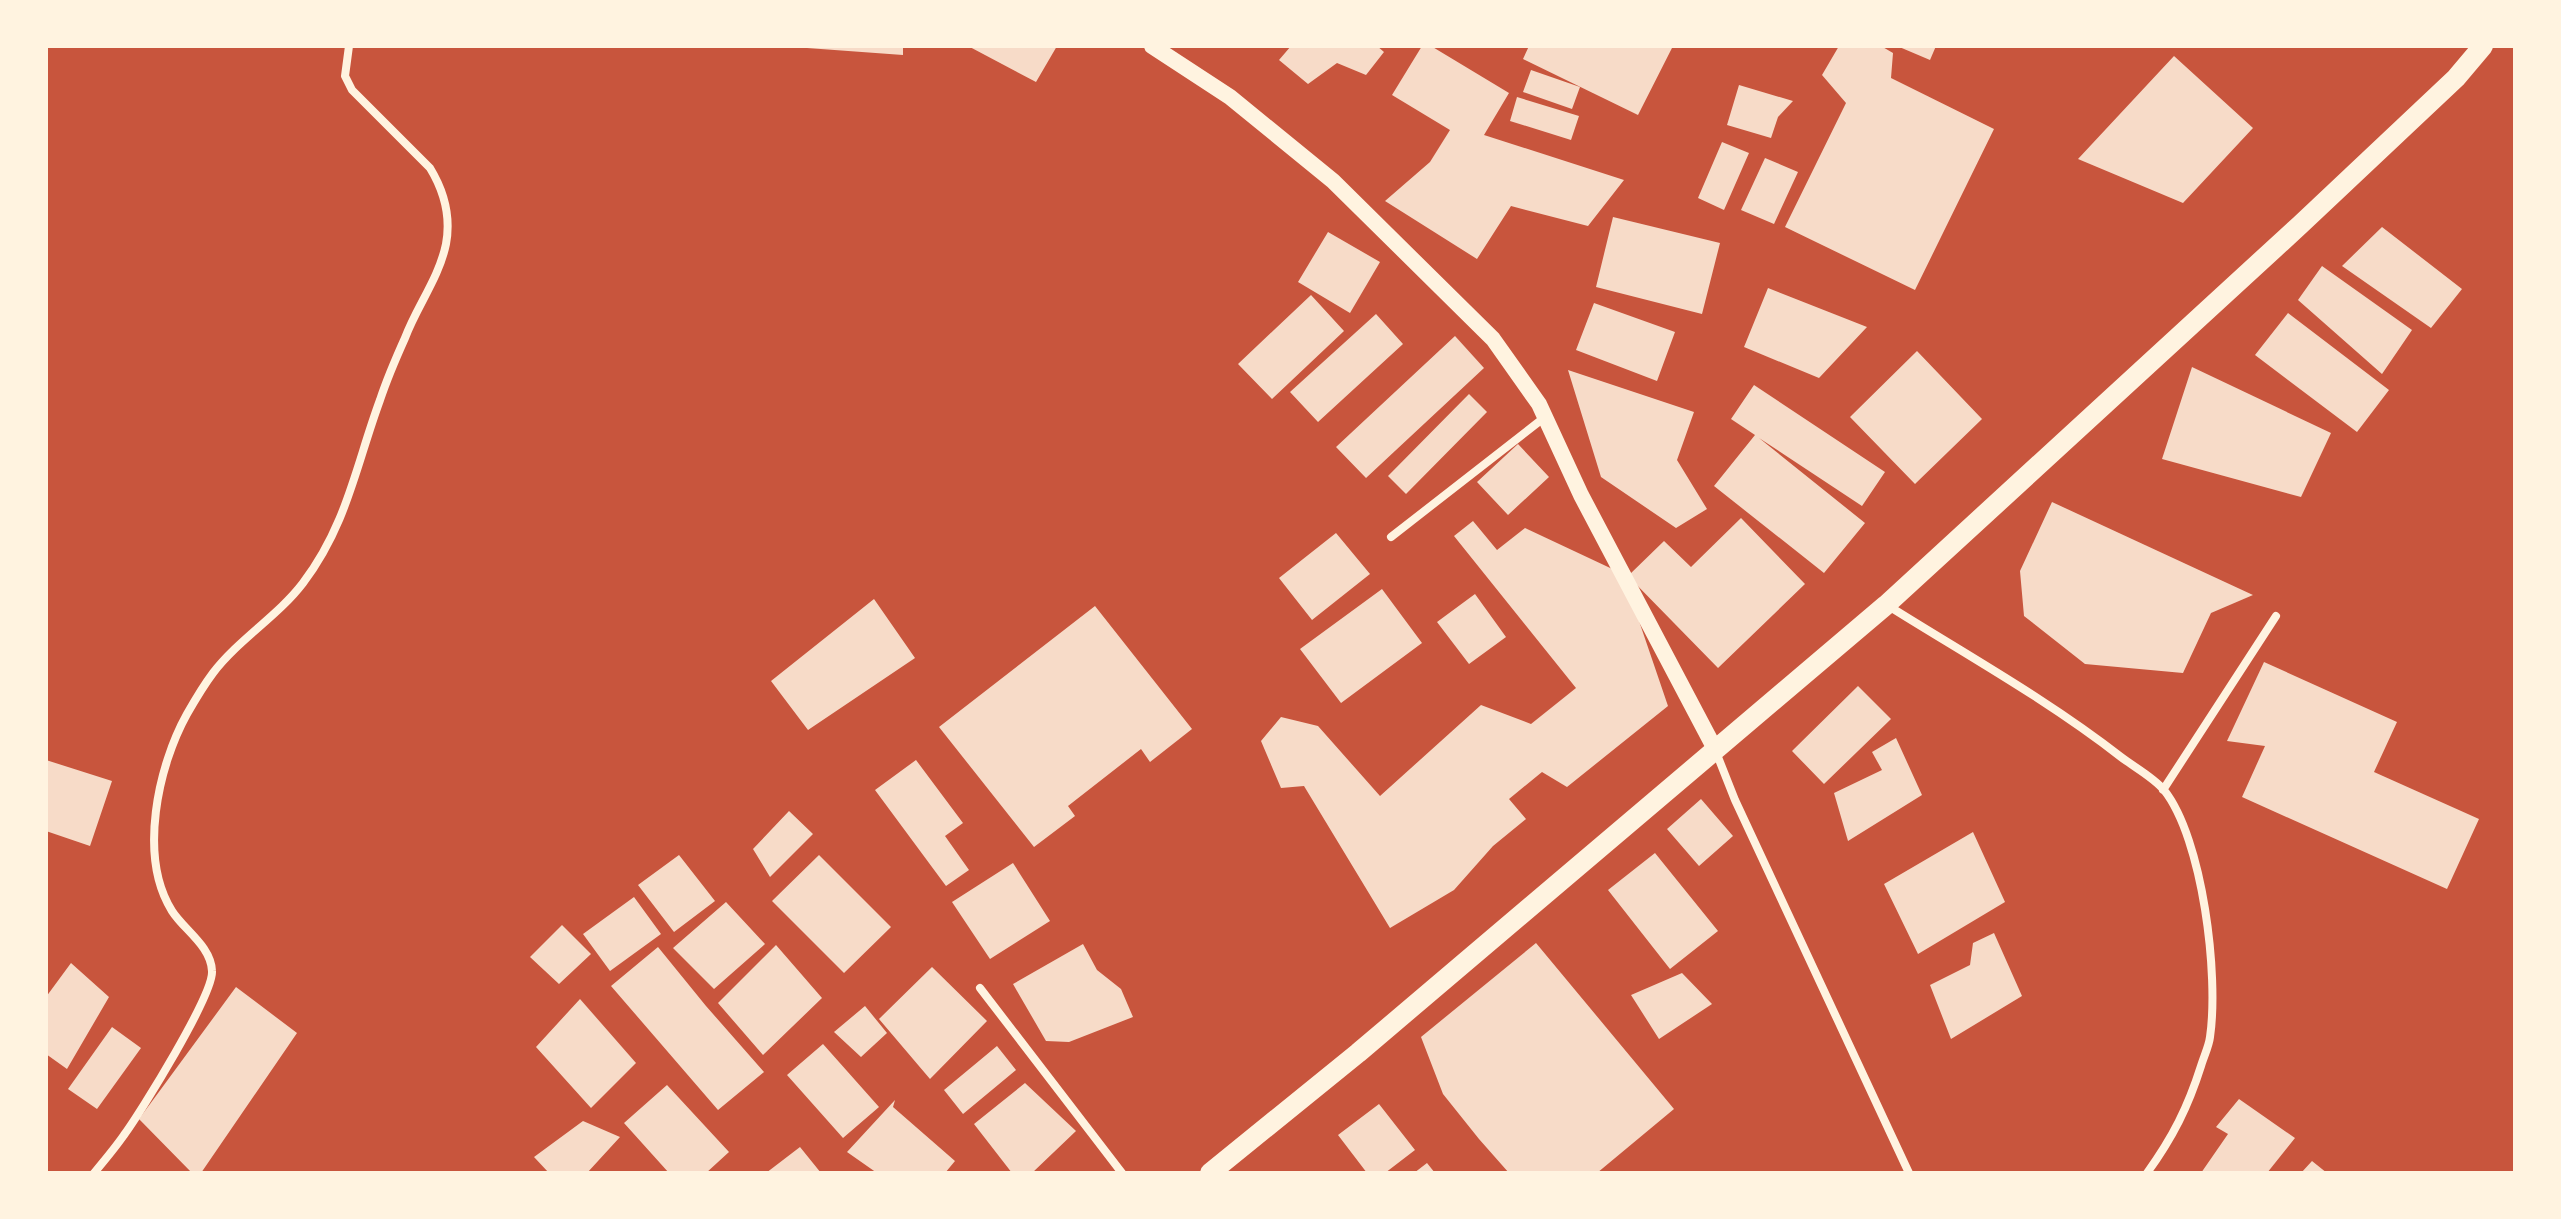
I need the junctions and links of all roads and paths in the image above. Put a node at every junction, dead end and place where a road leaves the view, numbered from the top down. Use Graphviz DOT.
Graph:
graph roads {
  1 [pos="349,46"];
  2 [pos="1152,46"];
  3 [pos="2483,46"];
  4 [pos="1545,416"];
  5 [pos="1391,537"];
  6 [pos="1886,605"];
  7 [pos="2276,616"];
  8 [pos="1716,751"];
  9 [pos="2163,790"];
  10 [pos="980,988"];
  11 [pos="94,1173"];
  12 [pos="1122,1173"];
  13 [pos="1210,1173"];
  14 [pos="1909,1173"];
  15 [pos="2147,1173"];
  1 -- 11 [label="street"];
  2 -- 4 [label="main road"];
  3 -- 6 [label="main road"];
  4 -- 5 [label="street"];
  4 -- 8 [label="main road"];
  6 -- 8 [label="main road"];
  6 -- 9 [label="street"];
  7 -- 9 [label="street"];
  8 -- 13 [label="main road"];
  8 -- 14 [label="street"];
  9 -- 15 [label="street"];
  10 -- 12 [label="street"];
}
